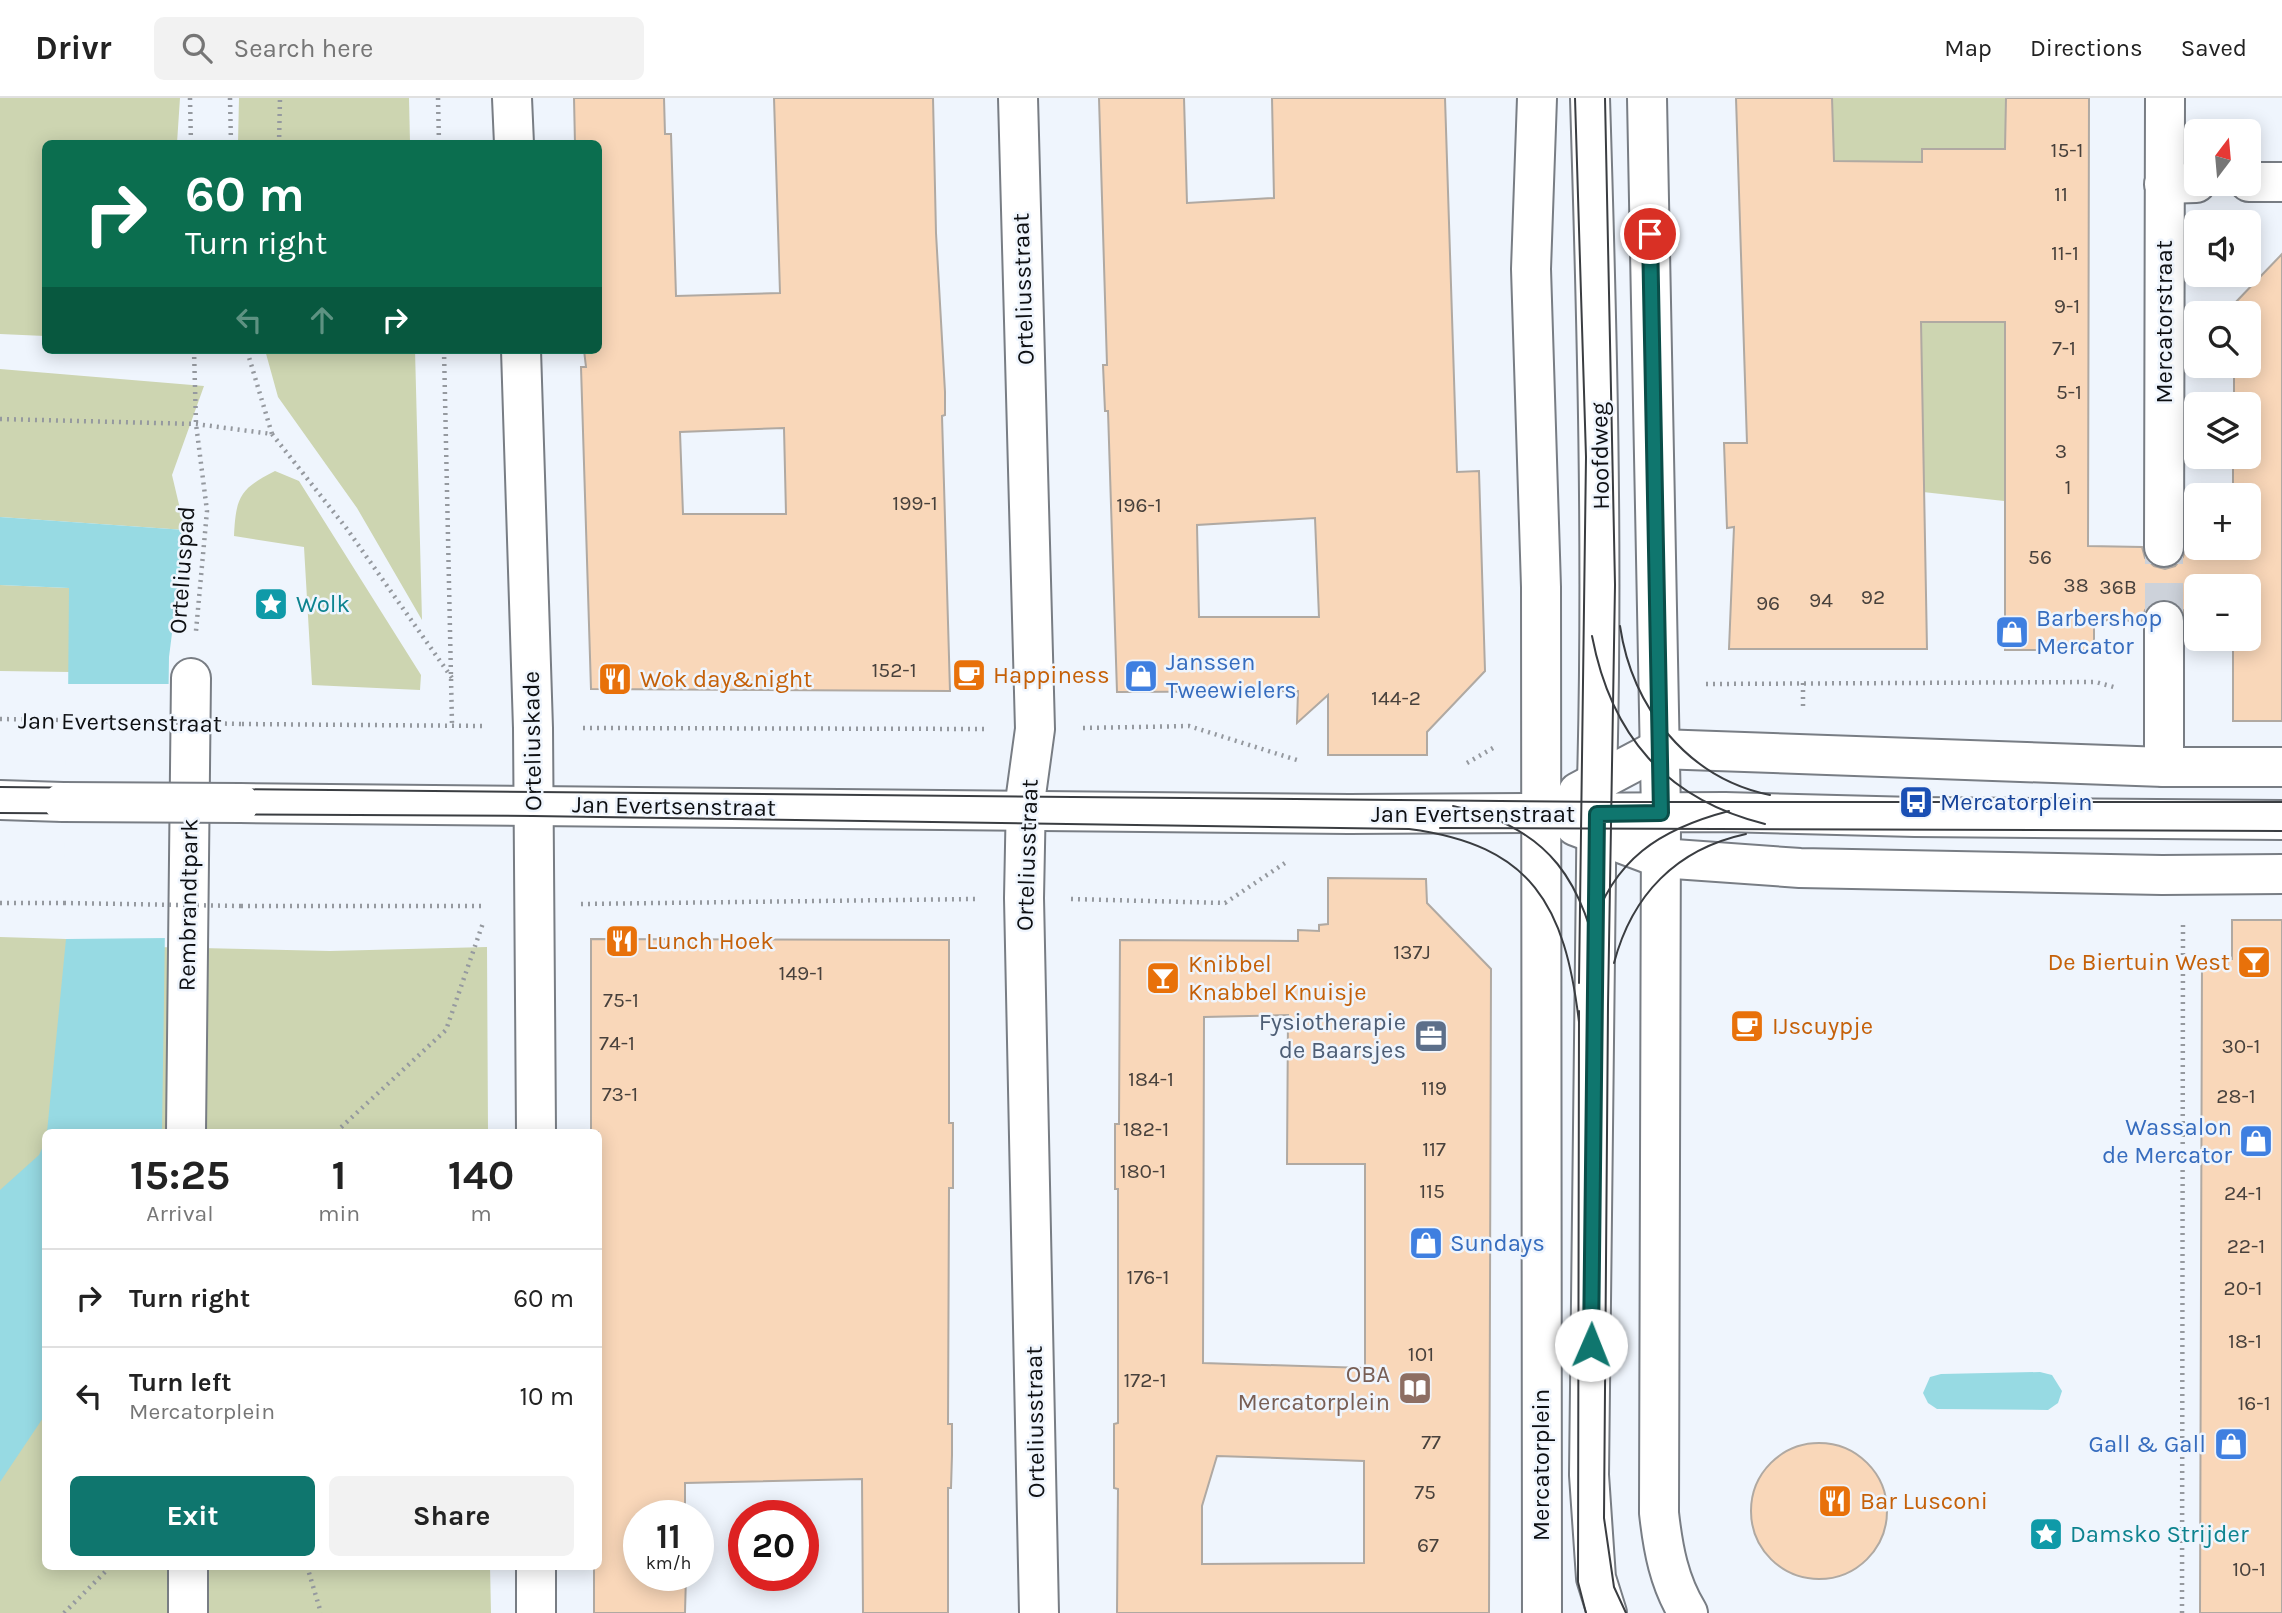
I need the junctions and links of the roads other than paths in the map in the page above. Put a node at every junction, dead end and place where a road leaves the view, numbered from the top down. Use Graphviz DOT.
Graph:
graph roads {
  1 [pos="512,98"];
  2 [pos="1018,98"];
  3 [pos="1537,98"];
  4 [pos="1590,98"];
  5 [pos="1647,98"];
  6 [pos="2165,98"];
  7 [pos="514,140"];
  8 [pos="2261,182"];
  9 [pos="2282,182"];
  10 [pos="2180,183"];
  11 [pos="521,354"];
  12 [pos="2164,547"];
  13 [pos="2164,621"];
  14 [pos="191,678"];
  15 [pos="1659,749"];
  16 [pos="2164,767"];
  17 [pos="2282,767"];
  18 [pos="0,800"];
  19 [pos="533,804"];
  20 [pos="1541,807"];
  21 [pos="1025,809"];
  22 [pos="1597,810"];
  23 [pos="1661,813"];
  24 [pos="2282,820"];
  25 [pos="1660,858"];
  26 [pos="2282,874"];
  27 [pos="186,1129"];
  28 [pos="536,1129"];
  29 [pos="188,1570"];
  30 [pos="536,1570"];
  31 [pos="188,1613"];
  32 [pos="536,1613"];
  33 [pos="1039,1613"];
  34 [pos="1542,1613"];
  35 [pos="1607,1613"];
  36 [pos="1688,1613"];
  1 -- 7 [label="street"];
  2 -- 21 [label="street, Orteliusstraat"];
  3 -- 20 [label="street"];
  4 -- 22 [label="street, Hoofdweg"];
  5 -- 15 [label="street"];
  6 -- 10 [label="street, Mercatorstraat"];
  8 -- 9 [label="street"];
  10 -- 12 [label="street, Mercatorstraat"];
  11 -- 19 [label="street, Orteliuskade"];
  13 -- 16 [label="street"];
  14 -- 27 [label="street, Rembrandtpark"];
  15 -- 16 [label="street"];
  15 -- 22 [label="street"];
  15 -- 23 [label="street"];
  16 -- 17 [label="street"];
  18 -- 19 [label="street, Jan Evertsenstraat, bridge"];
  19 -- 21 [label="street, Jan Evertsenstraat"];
  19 -- 28 [label="street, Orteliuskade"];
  20 -- 21 [label="street, Jan Evertsenstraat"];
  20 -- 22 [label="street"];
  20 -- 34 [label="street, Mercatorplein"];
  21 -- 33 [label="street, Orteliusstraat"];
  22 -- 23 [label="street"];
  22 -- 25 [label="street"];
  22 -- 35 [label="street, Mercatorplein"];
  23 -- 24 [label="street"];
  23 -- 25 [label="street"];
  25 -- 26 [label="street"];
  25 -- 36 [label="street"];
  29 -- 31 [label="street"];
  30 -- 32 [label="street"];
}
